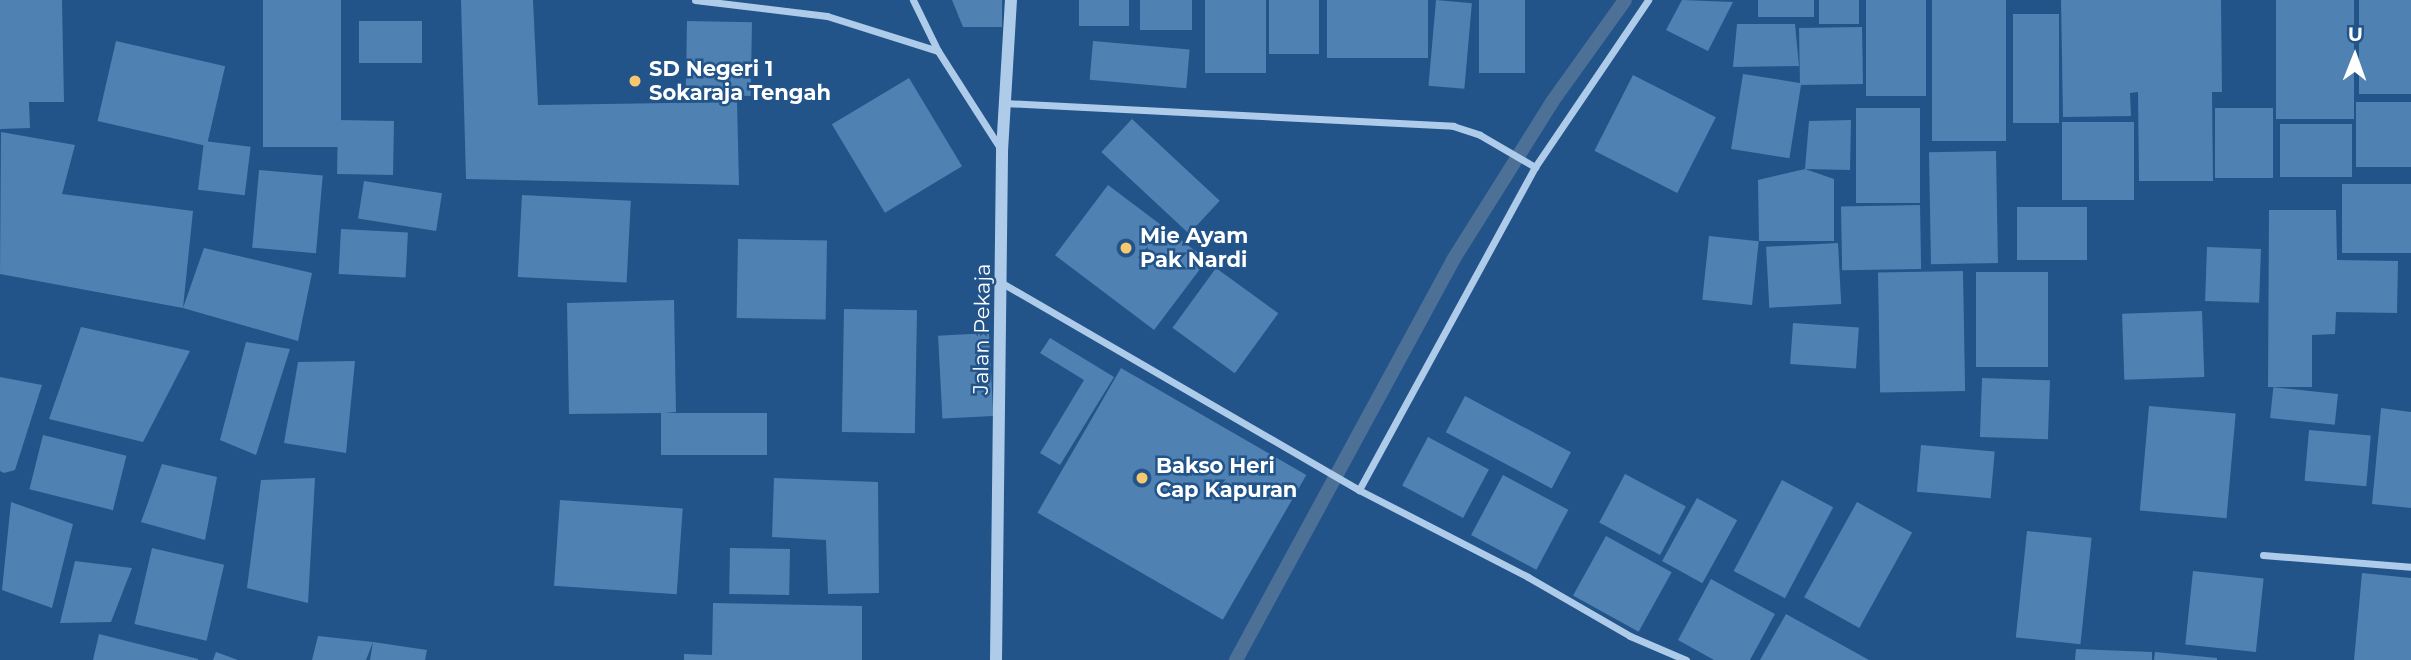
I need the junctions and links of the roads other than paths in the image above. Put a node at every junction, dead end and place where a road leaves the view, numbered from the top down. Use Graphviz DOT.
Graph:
graph roads {
  1 [pos="695,0"];
  2 [pos="913,0"];
  3 [pos="1011,0"];
  4 [pos="1648,0"];
  5 [pos="746,3"];
  6 [pos="938,51"];
  7 [pos="1005,103"];
  8 [pos="1002,151"];
  9 [pos="1533,165"];
  10 [pos="1003,283"];
  11 [pos="1357,488"];
  12 [pos="2263,555"];
  13 [pos="2411,567"];
  14 [pos="996,660"];
  15 [pos="1686,660"];
  1 -- 5 [label="street"];
  2 -- 6 [label="street"];
  3 -- 7 [label="street, Jalan Pekaja"];
  4 -- 9 [label="street"];
  5 -- 6 [label="street"];
  6 -- 8 [label="street"];
  7 -- 8 [label="street, Jalan Pekaja"];
  7 -- 9 [label="street"];
  8 -- 10 [label="street, Jalan Pekaja"];
  9 -- 11 [label="street"];
  10 -- 11 [label="street"];
  10 -- 14 [label="street, Jalan Pekaja"];
  11 -- 15 [label="street"];
  12 -- 13 [label="street"];
}
